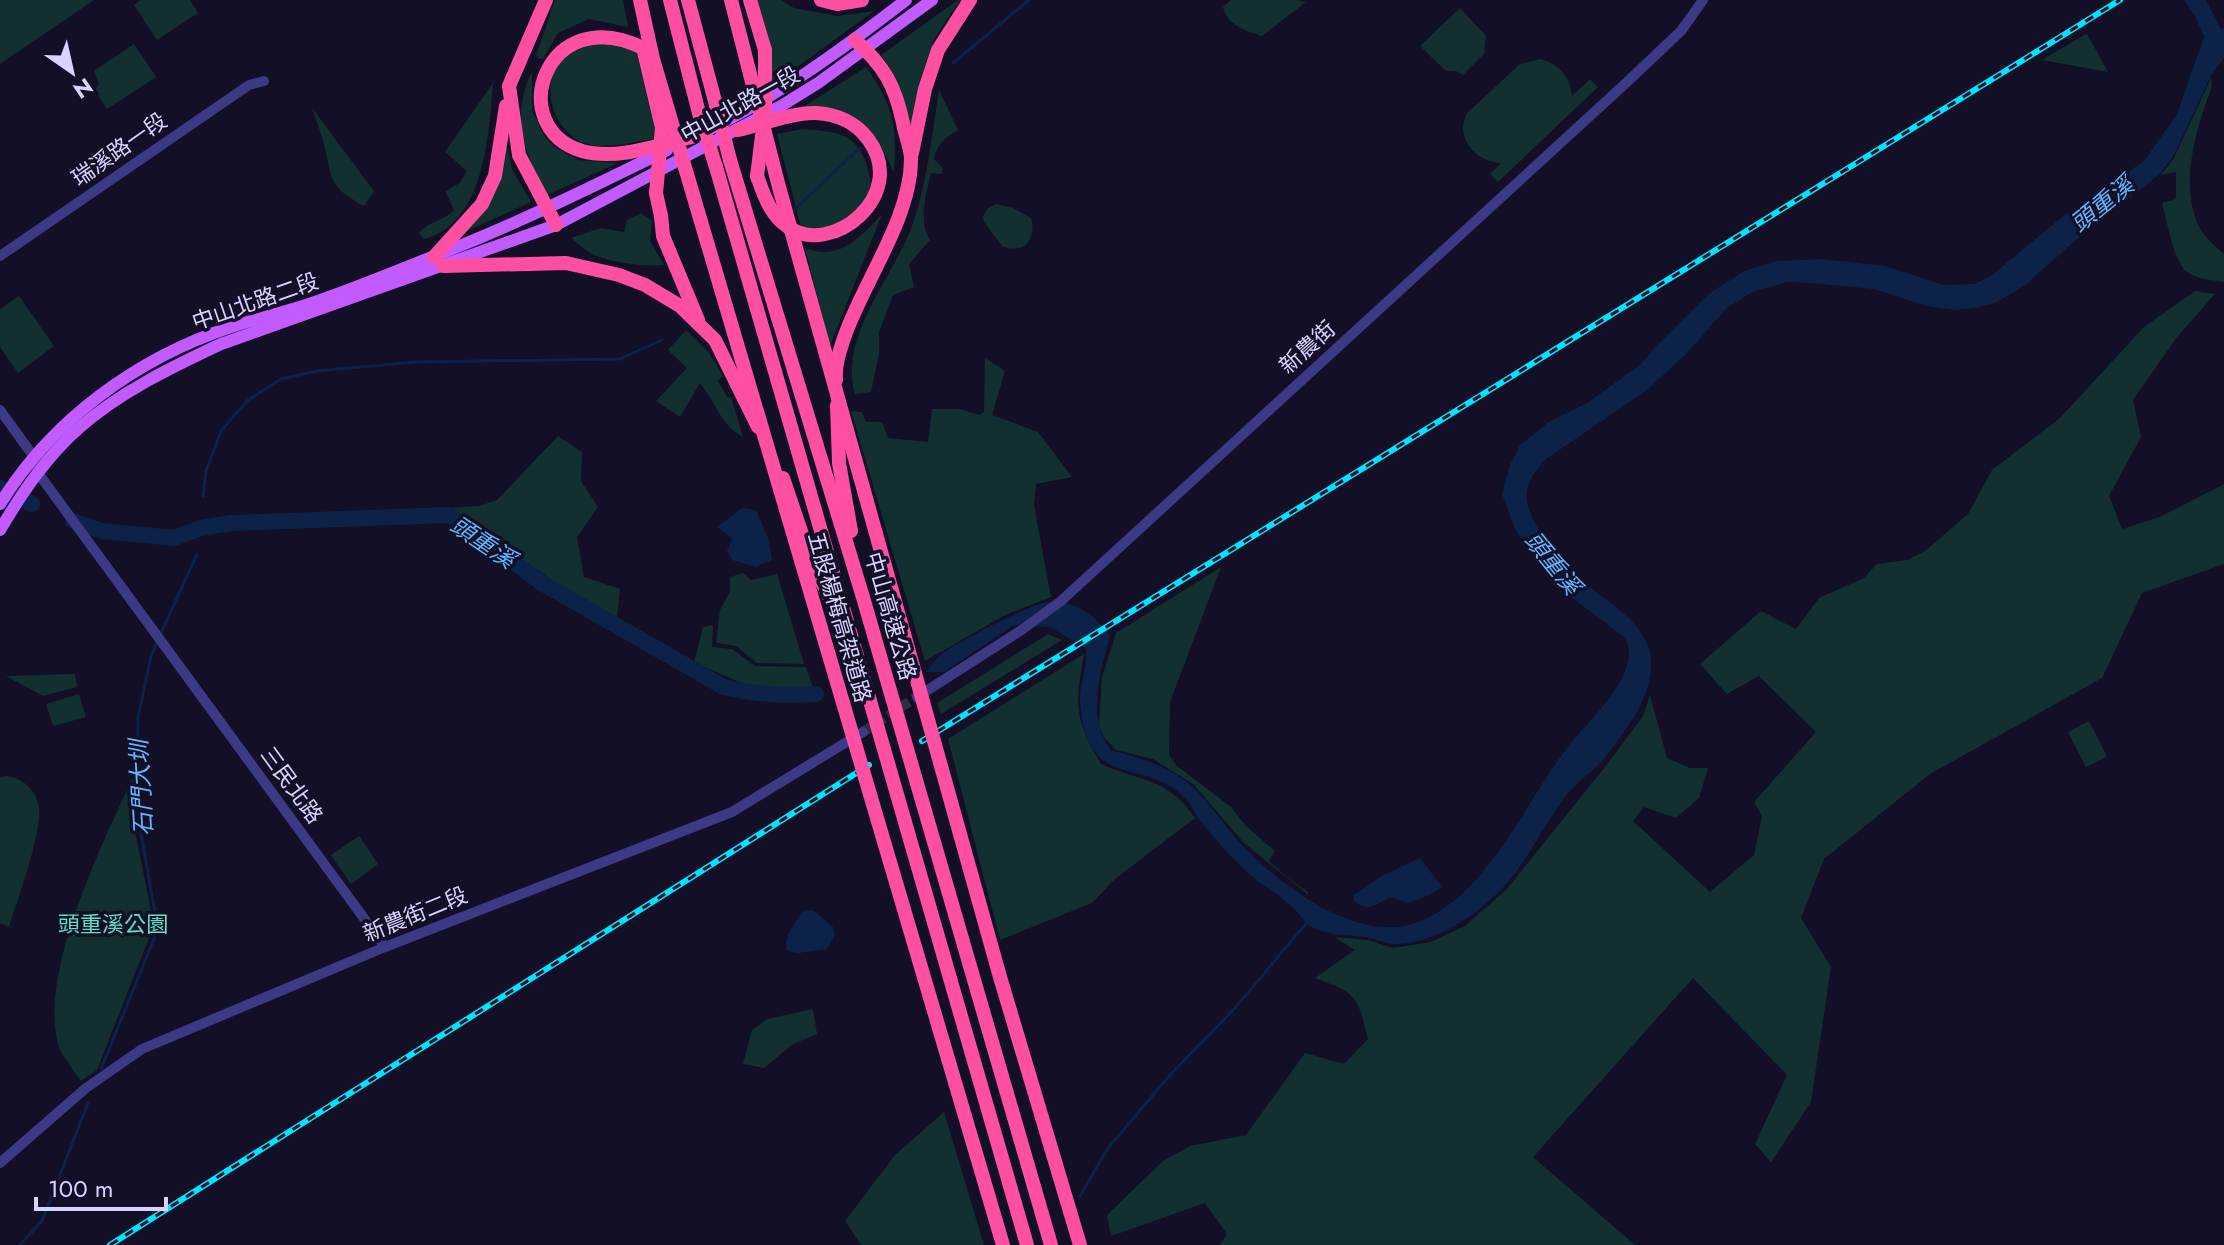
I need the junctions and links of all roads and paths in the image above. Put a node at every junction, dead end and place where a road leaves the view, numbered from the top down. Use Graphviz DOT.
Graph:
graph roads {
  1 [pos="546,0"];
  2 [pos="640,0"];
  3 [pos="670,0"];
  4 [pos="688,0"];
  5 [pos="731,0"];
  6 [pos="750,0"];
  7 [pos="821,0"];
  8 [pos="862,0"];
  9 [pos="906,0"];
  10 [pos="932,0"];
  11 [pos="970,0"];
  12 [pos="1703,0"];
  13 [pos="860,44"];
  14 [pos="264,81"];
  15 [pos="509,86"];
  16 [pos="738,130"];
  17 [pos="696,136"];
  18 [pos="911,157"];
  19 [pos="723,163"];
  20 [pos="548,208"];
  21 [pos="556,225"];
  22 [pos="0,256"];
  23 [pos="438,262"];
  24 [pos="693,315"];
  25 [pos="0,410"];
  26 [pos="34,457"];
  27 [pos="38,473"];
  28 [pos="18,489"];
  29 [pos="6,503"];
  30 [pos="0,530"];
  31 [pos="862,594"];
  32 [pos="855,649"];
  33 [pos="915,698"];
  34 [pos="863,732"];
  35 [pos="385,947"];
  36 [pos="0,1163"];
  37 [pos="1003,1245"];
  38 [pos="1027,1245"];
  39 [pos="1051,1245"];
  40 [pos="1080,1245"];
  1 -- 15 [label="highway"];
  2 -- 37 [label="highway, 五股楊梅高架道路, bridge"];
  3 -- 19 [label="highway, 中山高速公路, bridge"];
  4 -- 19 [label="highway, 中山高速公路, bridge"];
  5 -- 40 [label="highway, bridge"];
  6 -- 16 [label="highway, bridge"];
  7 -- 8 [label="highway"];
  9 -- 13 [label="main road, 中山北路一段"];
  10 -- 13 [label="main road, 中山北路一段"];
  11 -- 18 [label="highway"];
  12 -- 33 [label="street, 新農街"];
  13 -- 16 [label="main road, 中山北路一段"];
  13 -- 17 [label="main road, 中山北路一段"];
  13 -- 18 [label="highway"];
  14 -- 22 [label="street, 瑞溪路一段"];
  15 -- 20 [label="highway"];
  15 -- 23 [label="highway"];
  16 -- 21 [label="main road, 中山北路一段"];
  17 -- 20 [label="main road, 中山北路一段"];
  17 -- 24 [label="highway, bridge"];
  18 -- 31 [label="highway"];
  19 -- 31 [label="highway, 中山高速公路"];
  19 -- 32 [label="highway, 中山高速公路"];
  20 -- 21 [label="highway"];
  20 -- 23 [label="main road, 中山北路二段"];
  21 -- 23 [label="main road, 中山北路二段"];
  23 -- 24 [label="highway"];
  23 -- 26 [label="main road, 中山北路二段"];
  23 -- 27 [label="main road, 中山北路二段"];
  24 -- 32 [label="highway"];
  25 -- 26 [label="street"];
  26 -- 27 [label="street"];
  26 -- 28 [label="main road, 中山北路二段"];
  27 -- 28 [label="main road, 中山北路二段"];
  27 -- 35 [label="street, 三民北路"];
  28 -- 29 [label="main road"];
  29 -- 30 [label="main road"];
  31 -- 39 [label="highway, 中山高速公路"];
  32 -- 38 [label="highway, 中山高速公路"];
  34 -- 35 [label="street, 新農街二段"];
  35 -- 36 [label="street, 新農街二段"];
}
